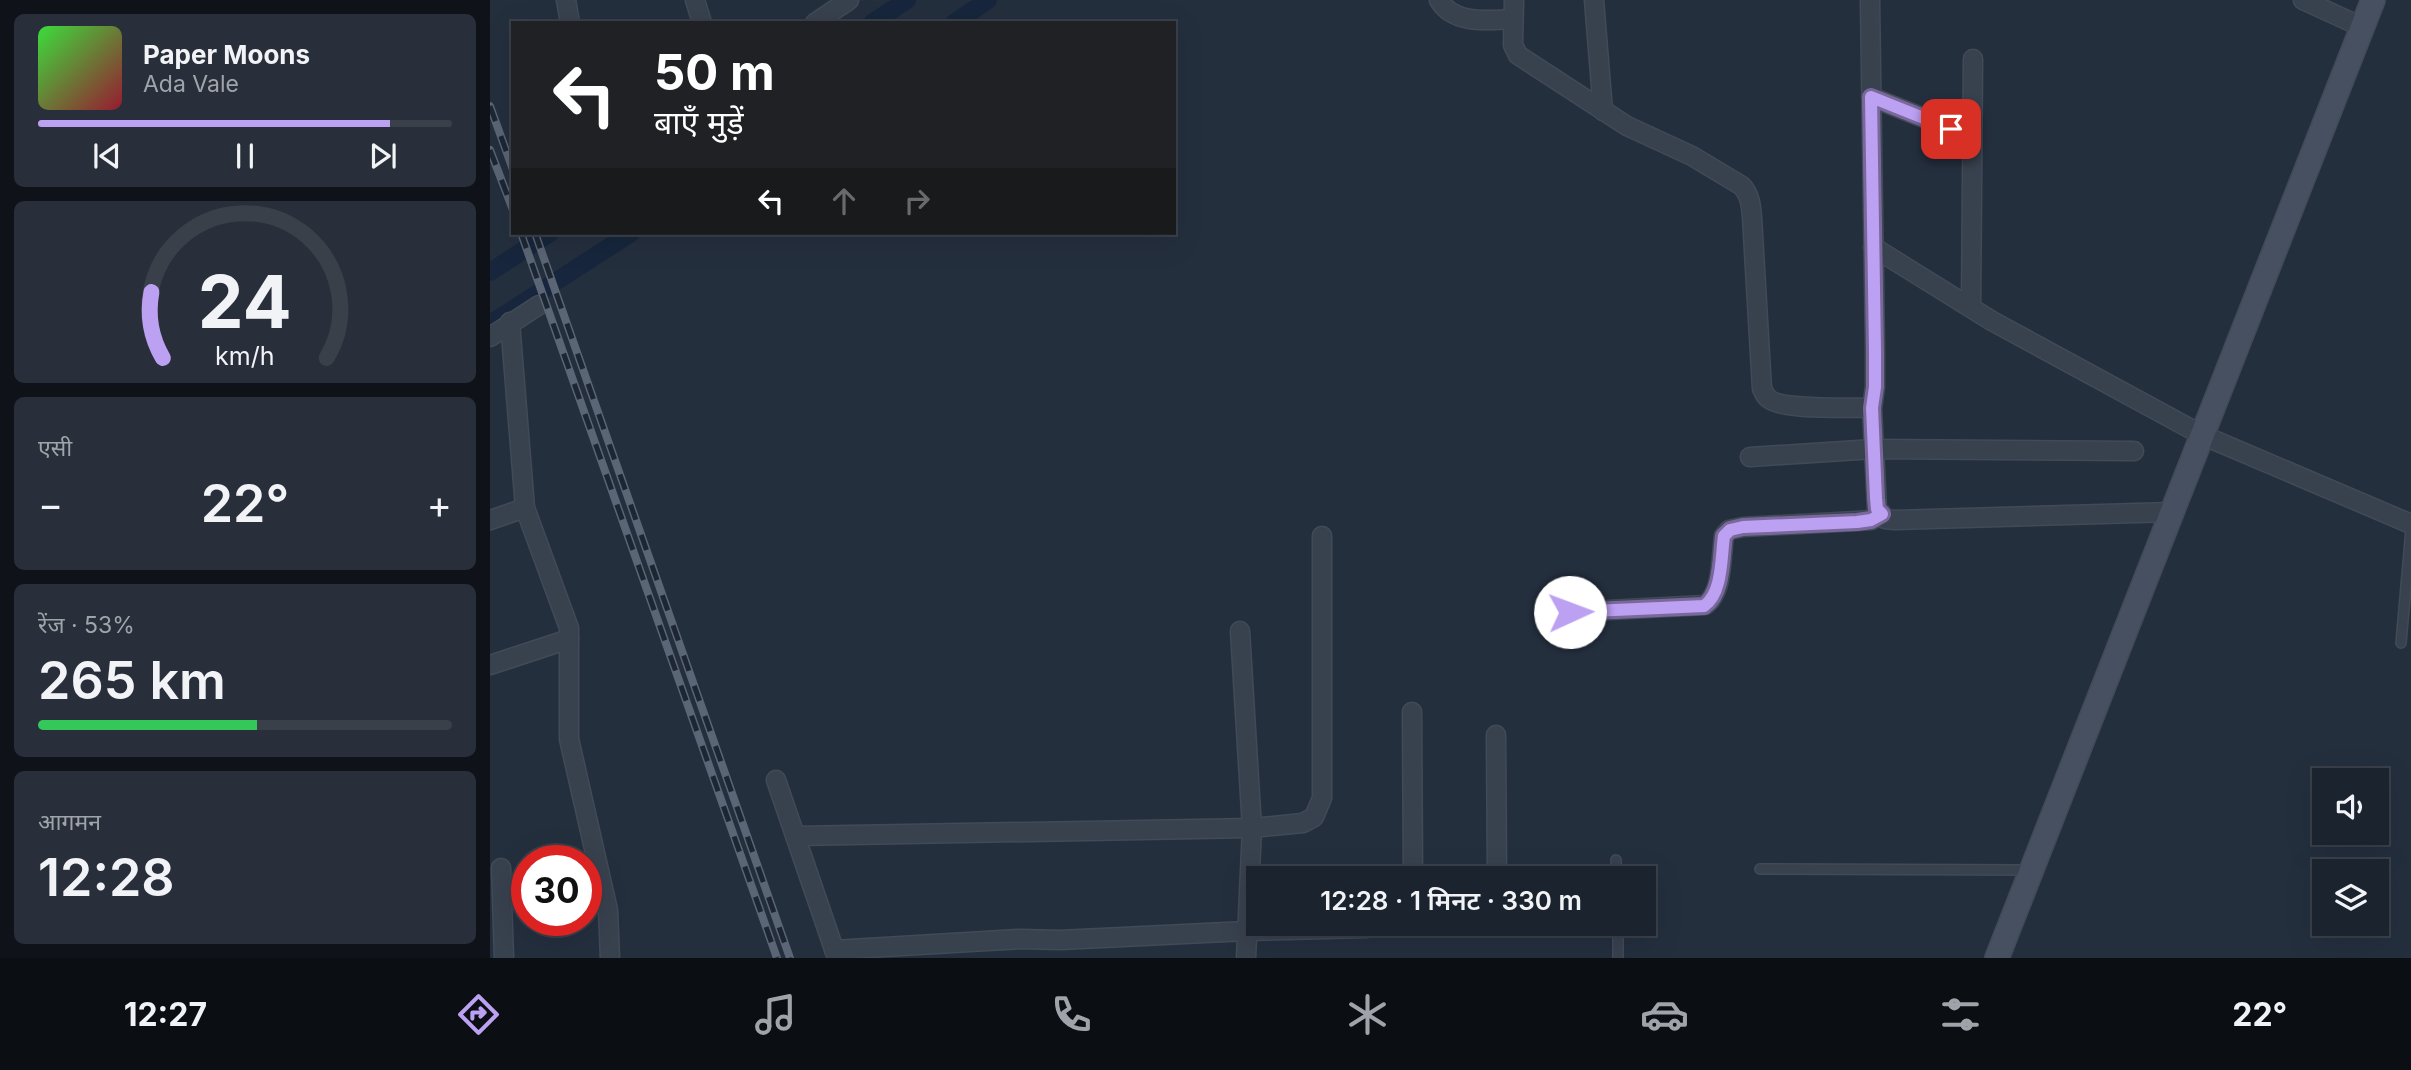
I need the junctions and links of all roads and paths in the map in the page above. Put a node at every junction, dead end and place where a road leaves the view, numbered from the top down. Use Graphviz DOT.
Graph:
graph roads {
  1 [pos="566,0"];
  2 [pos="695,0"];
  3 [pos="849,0"];
  4 [pos="1439,0"];
  5 [pos="1514,0"];
  6 [pos="1594,0"];
  7 [pos="1870,0"];
  8 [pos="2303,0"];
  9 [pos="2372,0"];
  10 [pos="1513,19"];
  11 [pos="570,21"];
  12 [pos="701,21"];
  13 [pos="818,21"];
  14 [pos="2362,27"];
  15 [pos="1973,59"];
  16 [pos="1871,97"];
  17 [pos="1603,111"];
  18 [pos="1972,137"];
  19 [pos="1873,247"];
  20 [pos="539,304"];
  21 [pos="1971,308"];
  22 [pos="510,322"];
  23 [pos="490,337"];
  24 [pos="1872,408"];
  25 [pos="2202,435"];
  26 [pos="1874,449"];
  27 [pos="2134,450"];
  28 [pos="1750,457"];
  29 [pos="525,508"];
  30 [pos="2172,512"];
  31 [pos="1882,514"];
  32 [pos="490,520"];
  33 [pos="2411,527"];
  34 [pos="1322,536"];
  35 [pos="1570,612"];
  36 [pos="1240,631"];
  37 [pos="569,639"];
  38 [pos="2402,643"];
  39 [pos="490,665"];
  40 [pos="1412,712"];
  41 [pos="1496,735"];
  42 [pos="776,780"];
  43 [pos="1252,828"];
  44 [pos="795,836"];
  45 [pos="1616,860"];
  46 [pos="1250,866"];
  47 [pos="1413,866"];
  48 [pos="1497,866"];
  49 [pos="1616,866"];
  50 [pos="501,868"];
  51 [pos="1760,869"];
  52 [pos="2032,870"];
  53 [pos="1246,931"];
  54 [pos="1247,936"];
  55 [pos="1618,936"];
  56 [pos="836,954"];
  57 [pos="504,958"];
  58 [pos="610,958"];
  59 [pos="1246,958"];
  60 [pos="1618,958"];
  61 [pos="1997,958"];
  1 -- 11 [label="street"];
  2 -- 12 [label="street"];
  3 -- 13 [label="street"];
  4 -- 10 [label="street"];
  5 -- 10 [label="street"];
  6 -- 17 [label="street"];
  7 -- 16 [label="street"];
  8 -- 14 [label="street"];
  9 -- 14 [label="street"];
  10 -- 17 [label="street"];
  14 -- 25 [label="street"];
  15 -- 18 [label="street"];
  16 -- 18 [label="street"];
  16 -- 19 [label="street"];
  17 -- 24 [label="street"];
  18 -- 21 [label="street"];
  19 -- 21 [label="street"];
  19 -- 24 [label="street"];
  20 -- 22 [label="street"];
  21 -- 25 [label="street"];
  22 -- 23 [label="street"];
  22 -- 29 [label="street"];
  24 -- 26 [label="street"];
  25 -- 30 [label="street"];
  25 -- 33 [label="street"];
  26 -- 27 [label="street"];
  26 -- 28 [label="street"];
  26 -- 31 [label="street"];
  29 -- 32 [label="street"];
  29 -- 37 [label="street"];
  30 -- 31 [label="street"];
  30 -- 52 [label="street"];
  31 -- 35 [label="street"];
  33 -- 38 [label="lane"];
  34 -- 43 [label="street"];
  36 -- 43 [label="street"];
  37 -- 39 [label="street"];
  37 -- 58 [label="street"];
  40 -- 47 [label="street"];
  41 -- 48 [label="street"];
  42 -- 44 [label="street"];
  43 -- 44 [label="street"];
  43 -- 46 [label="street"];
  44 -- 56 [label="street"];
  45 -- 49 [label="lane"];
  50 -- 57 [label="street"];
  51 -- 52 [label="lane"];
  52 -- 61 [label="street"];
  53 -- 56 [label="street"];
  54 -- 59 [label="street"];
  55 -- 60 [label="lane"];
}
